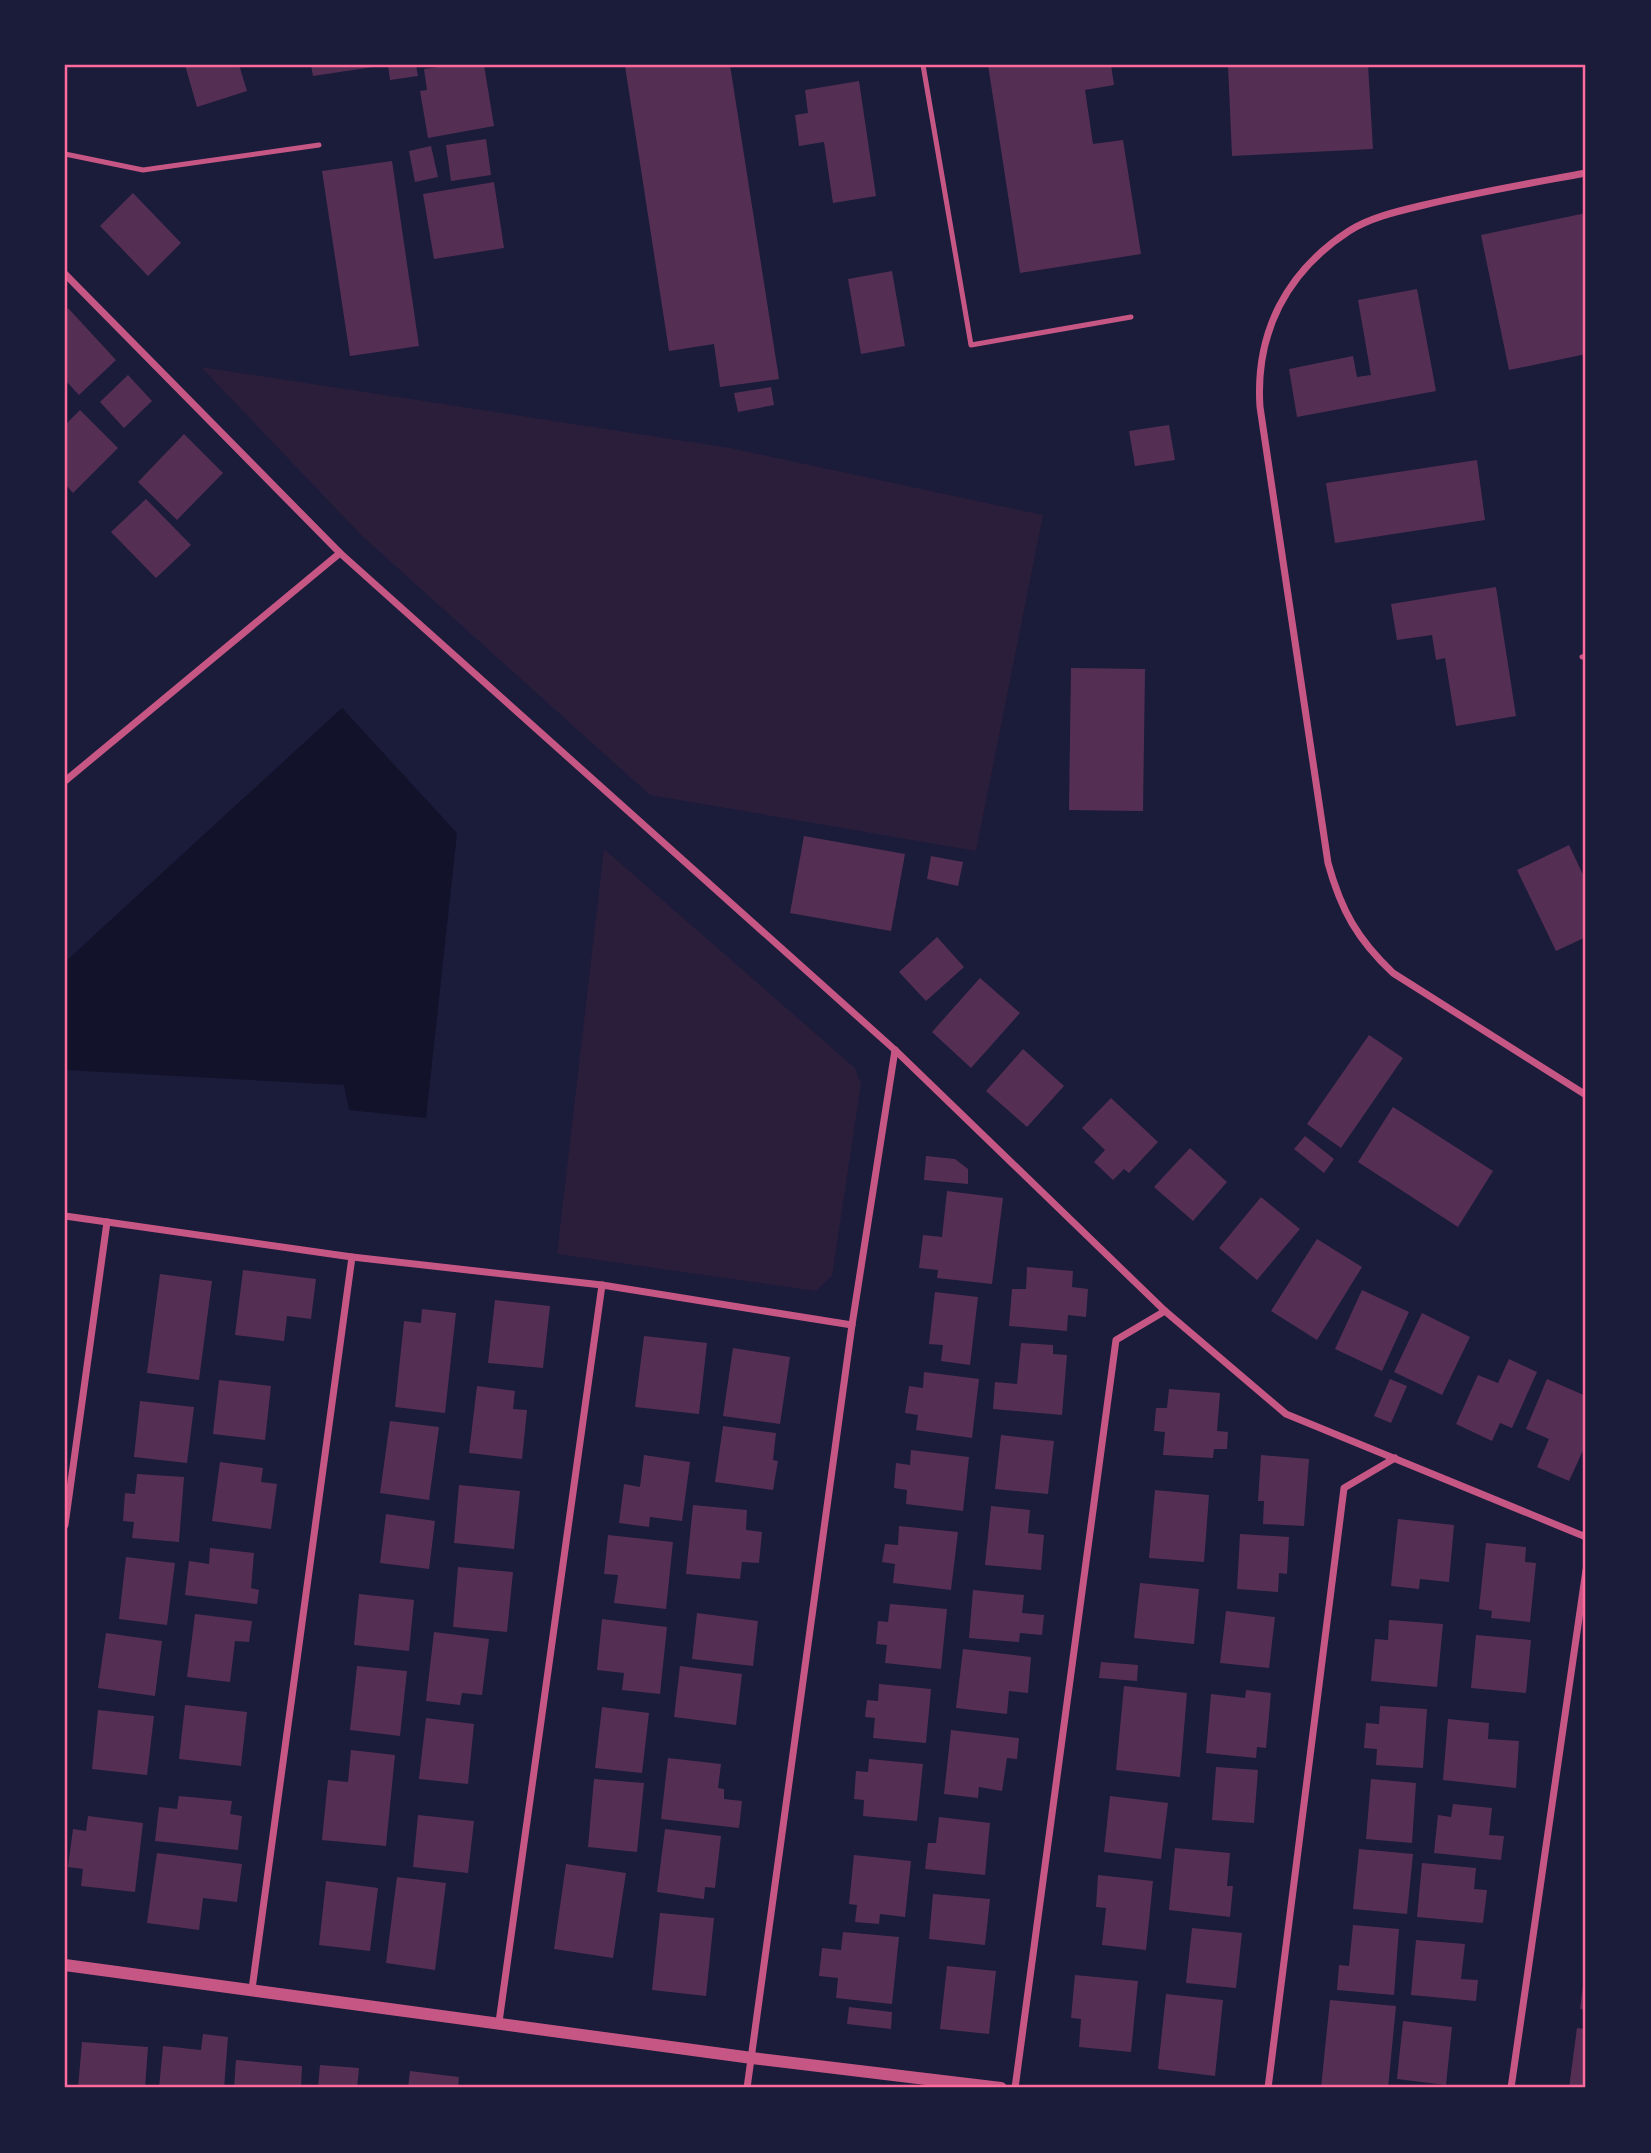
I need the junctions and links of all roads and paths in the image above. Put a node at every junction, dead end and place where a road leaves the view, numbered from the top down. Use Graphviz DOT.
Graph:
graph roads {
  1 [pos="923,65"];
  2 [pos="319,145"];
  3 [pos="65,154"];
  4 [pos="1586,173"];
  5 [pos="65,274"];
  6 [pos="1131,317"];
  7 [pos="340,553"];
  8 [pos="65,781"];
  9 [pos="895,1050"];
  10 [pos="1586,1095"];
  11 [pos="65,1216"];
  12 [pos="107,1222"];
  13 [pos="352,1256"];
  14 [pos="602,1285"];
  15 [pos="1164,1311"];
  16 [pos="852,1325"];
  17 [pos="1395,1458"];
  18 [pos="65,1525"];
  19 [pos="1586,1536"];
  20 [pos="1586,1570"];
  21 [pos="65,1965"];
  22 [pos="252,1989"];
  23 [pos="499,2022"];
  24 [pos="752,2058"];
  25 [pos="747,2088"];
  26 [pos="1001,2088"];
  27 [pos="1015,2088"];
  28 [pos="1268,2088"];
  29 [pos="1511,2088"];
  1 -- 6 [label="lane"];
  2 -- 3 [label="lane"];
  4 -- 10 [label="street"];
  5 -- 7 [label="street"];
  7 -- 8 [label="street"];
  7 -- 9 [label="street"];
  9 -- 15 [label="street"];
  9 -- 16 [label="street"];
  11 -- 12 [label="street"];
  12 -- 13 [label="street"];
  12 -- 18 [label="street"];
  13 -- 14 [label="street"];
  13 -- 22 [label="street"];
  14 -- 16 [label="street"];
  14 -- 23 [label="street"];
  15 -- 17 [label="street"];
  15 -- 27 [label="street"];
  16 -- 24 [label="street"];
  17 -- 19 [label="street"];
  17 -- 28 [label="street"];
  20 -- 29 [label="street"];
  21 -- 22 [label="street"];
  22 -- 23 [label="street"];
  23 -- 24 [label="street"];
  24 -- 25 [label="street"];
  24 -- 26 [label="street"];
}
